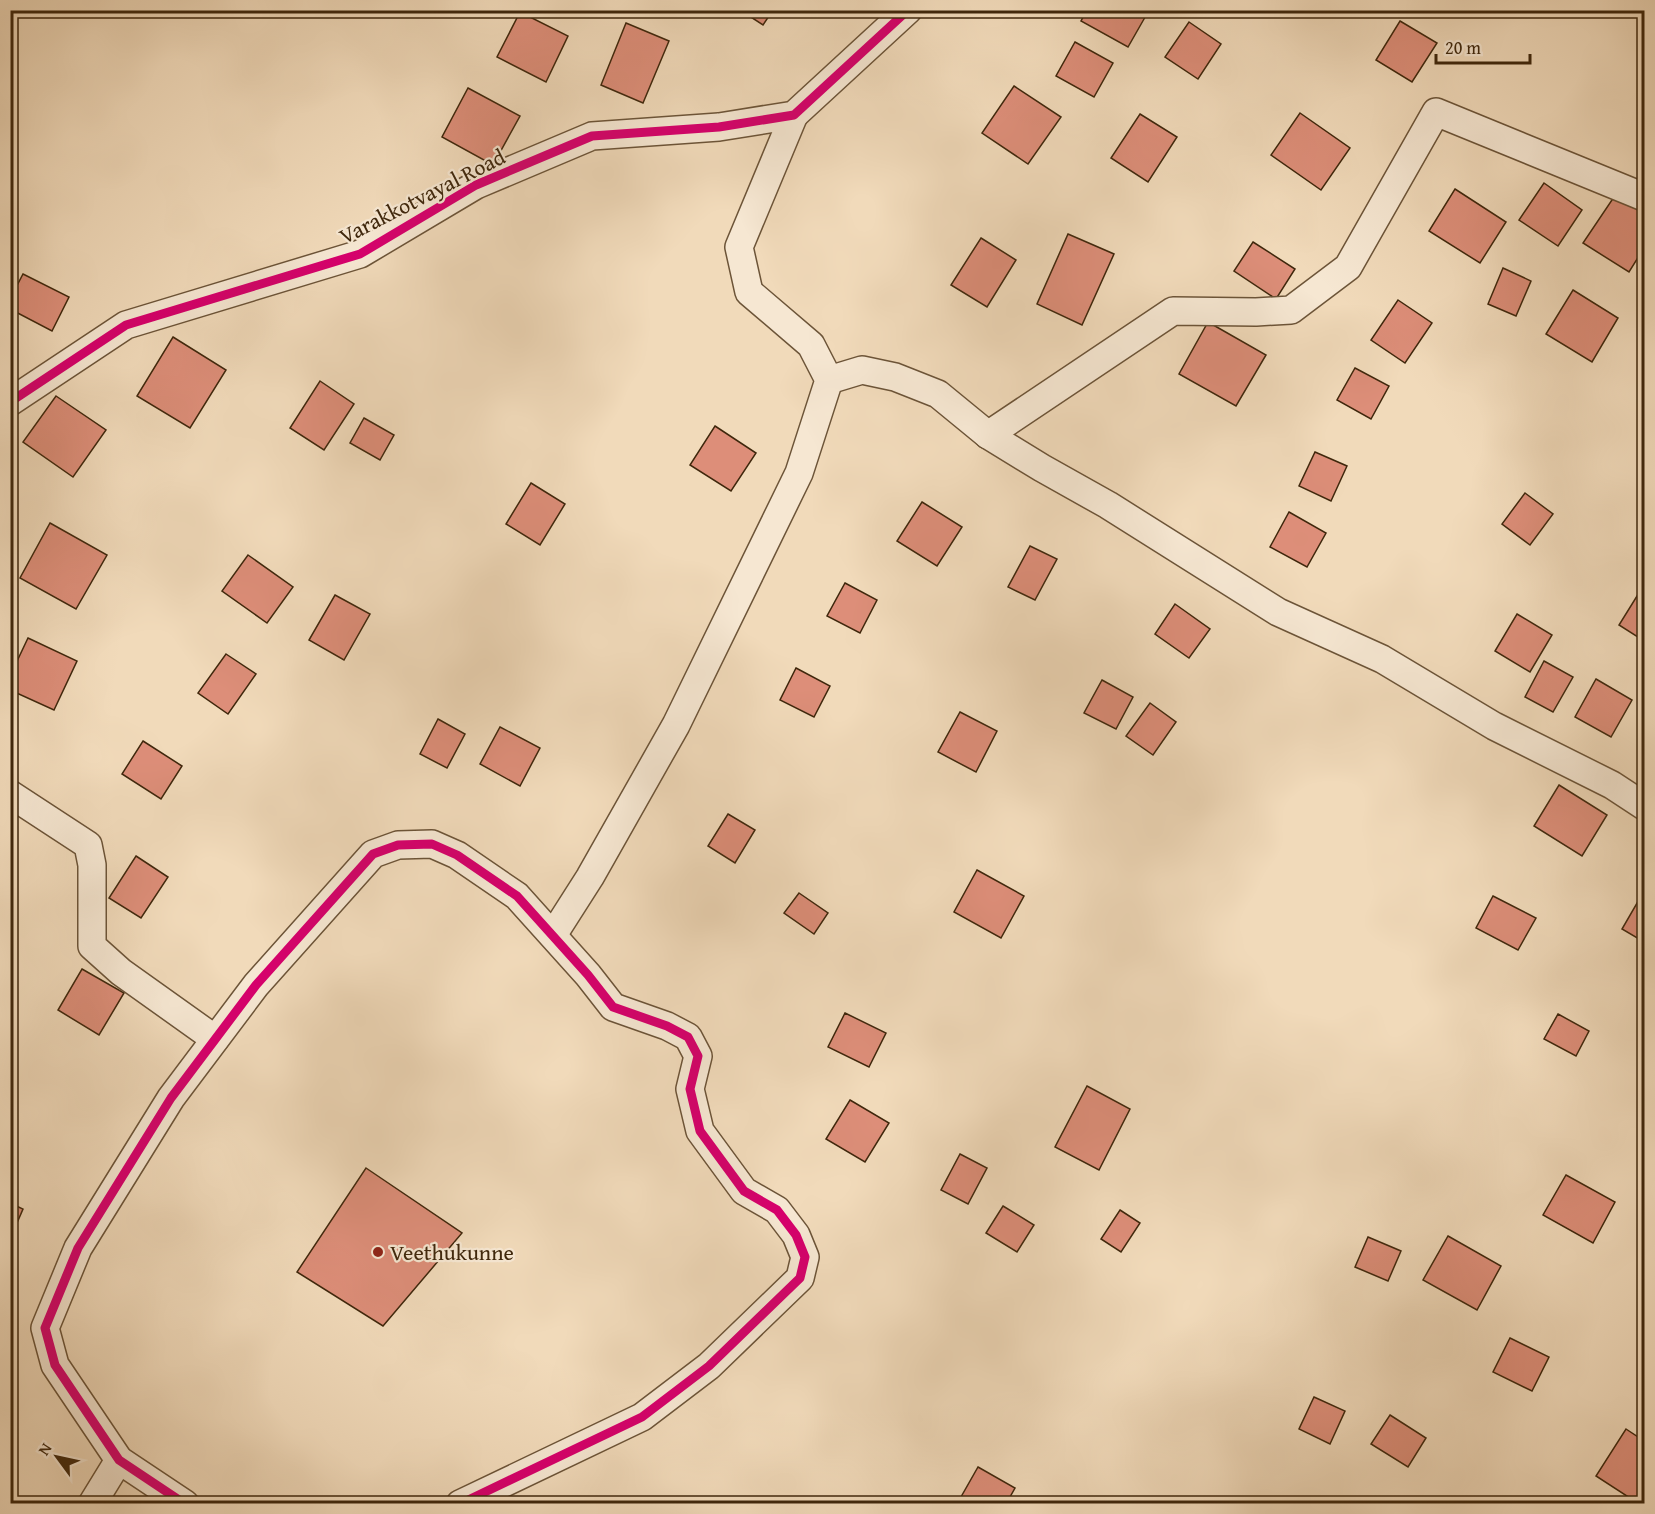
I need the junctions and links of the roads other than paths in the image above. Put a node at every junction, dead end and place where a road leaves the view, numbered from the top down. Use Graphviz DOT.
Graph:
graph roads {
  1 [pos="908,10"];
  2 [pos="794,115"];
  3 [pos="1644,197"];
  4 [pos="829,380"];
  5 [pos="10,402"];
  6 [pos="988,435"];
  7 [pos="10,794"];
  8 [pos="1644,806"];
  9 [pos="553,935"];
  10 [pos="215,1039"];
  11 [pos="118,1460"];
  12 [pos="92,1503"];
  13 [pos="185,1503"];
  14 [pos="460,1503"];
  1 -- 2 [label="street"];
  2 -- 4 [label="street"];
  2 -- 5 [label="street, Varakkotvayal Road"];
  3 -- 6 [label="street"];
  4 -- 6 [label="street"];
  4 -- 9 [label="street"];
  6 -- 8 [label="street"];
  7 -- 10 [label="street"];
  9 -- 10 [label="street"];
  9 -- 14 [label="street"];
  10 -- 11 [label="street"];
  11 -- 12 [label="street"];
  11 -- 13 [label="street"];
}
